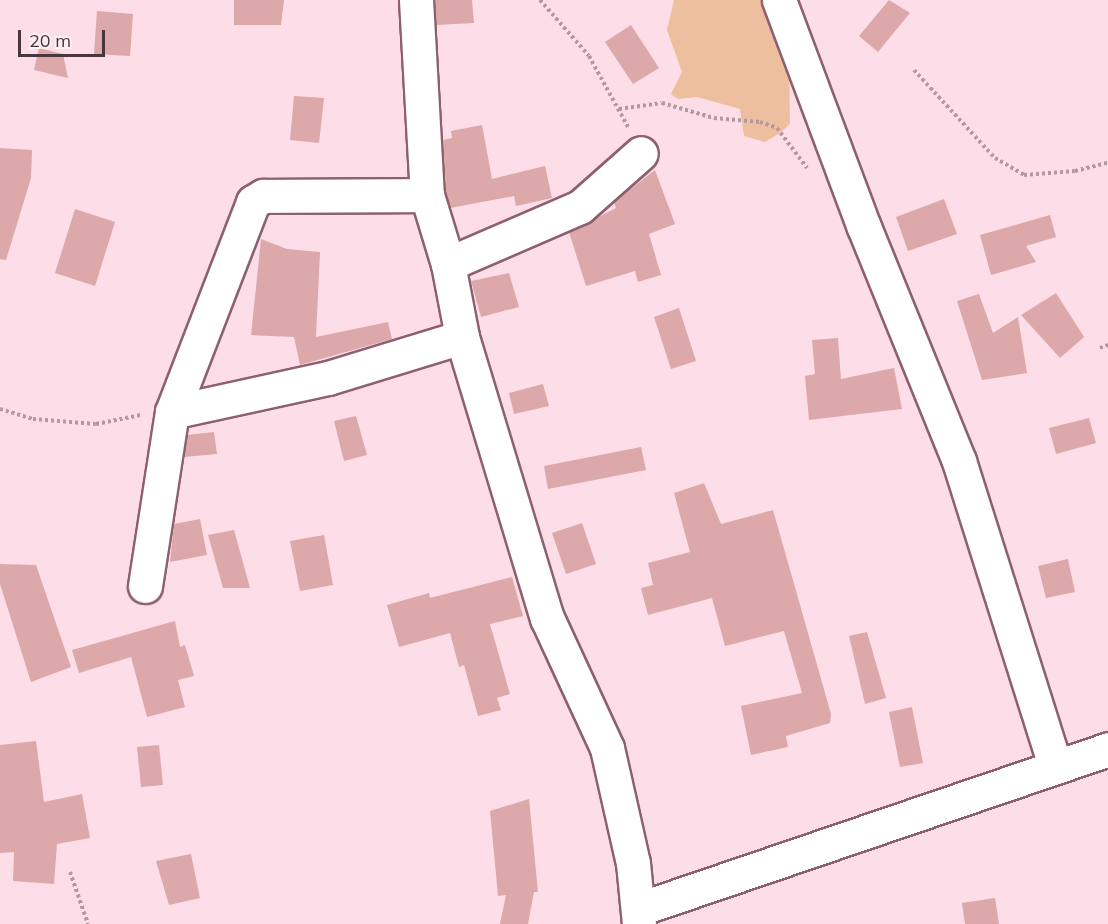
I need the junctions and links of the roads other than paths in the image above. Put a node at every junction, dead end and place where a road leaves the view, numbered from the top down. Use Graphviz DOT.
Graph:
graph roads {
  1 [pos="416,0"];
  2 [pos="779,0"];
  3 [pos="640,153"];
  4 [pos="427,195"];
  5 [pos="448,264"];
  6 [pos="462,337"];
  7 [pos="172,411"];
  8 [pos="145,586"];
  9 [pos="1108,749"];
  10 [pos="1055,766"];
  11 [pos="639,916"];
  1 -- 4 [label="street"];
  2 -- 10 [label="street"];
  3 -- 5 [label="street"];
  4 -- 5 [label="street"];
  4 -- 7 [label="street"];
  5 -- 6 [label="street"];
  6 -- 7 [label="street"];
  6 -- 11 [label="street"];
  7 -- 8 [label="street"];
  9 -- 10 [label="street"];
  10 -- 11 [label="street"];
}
